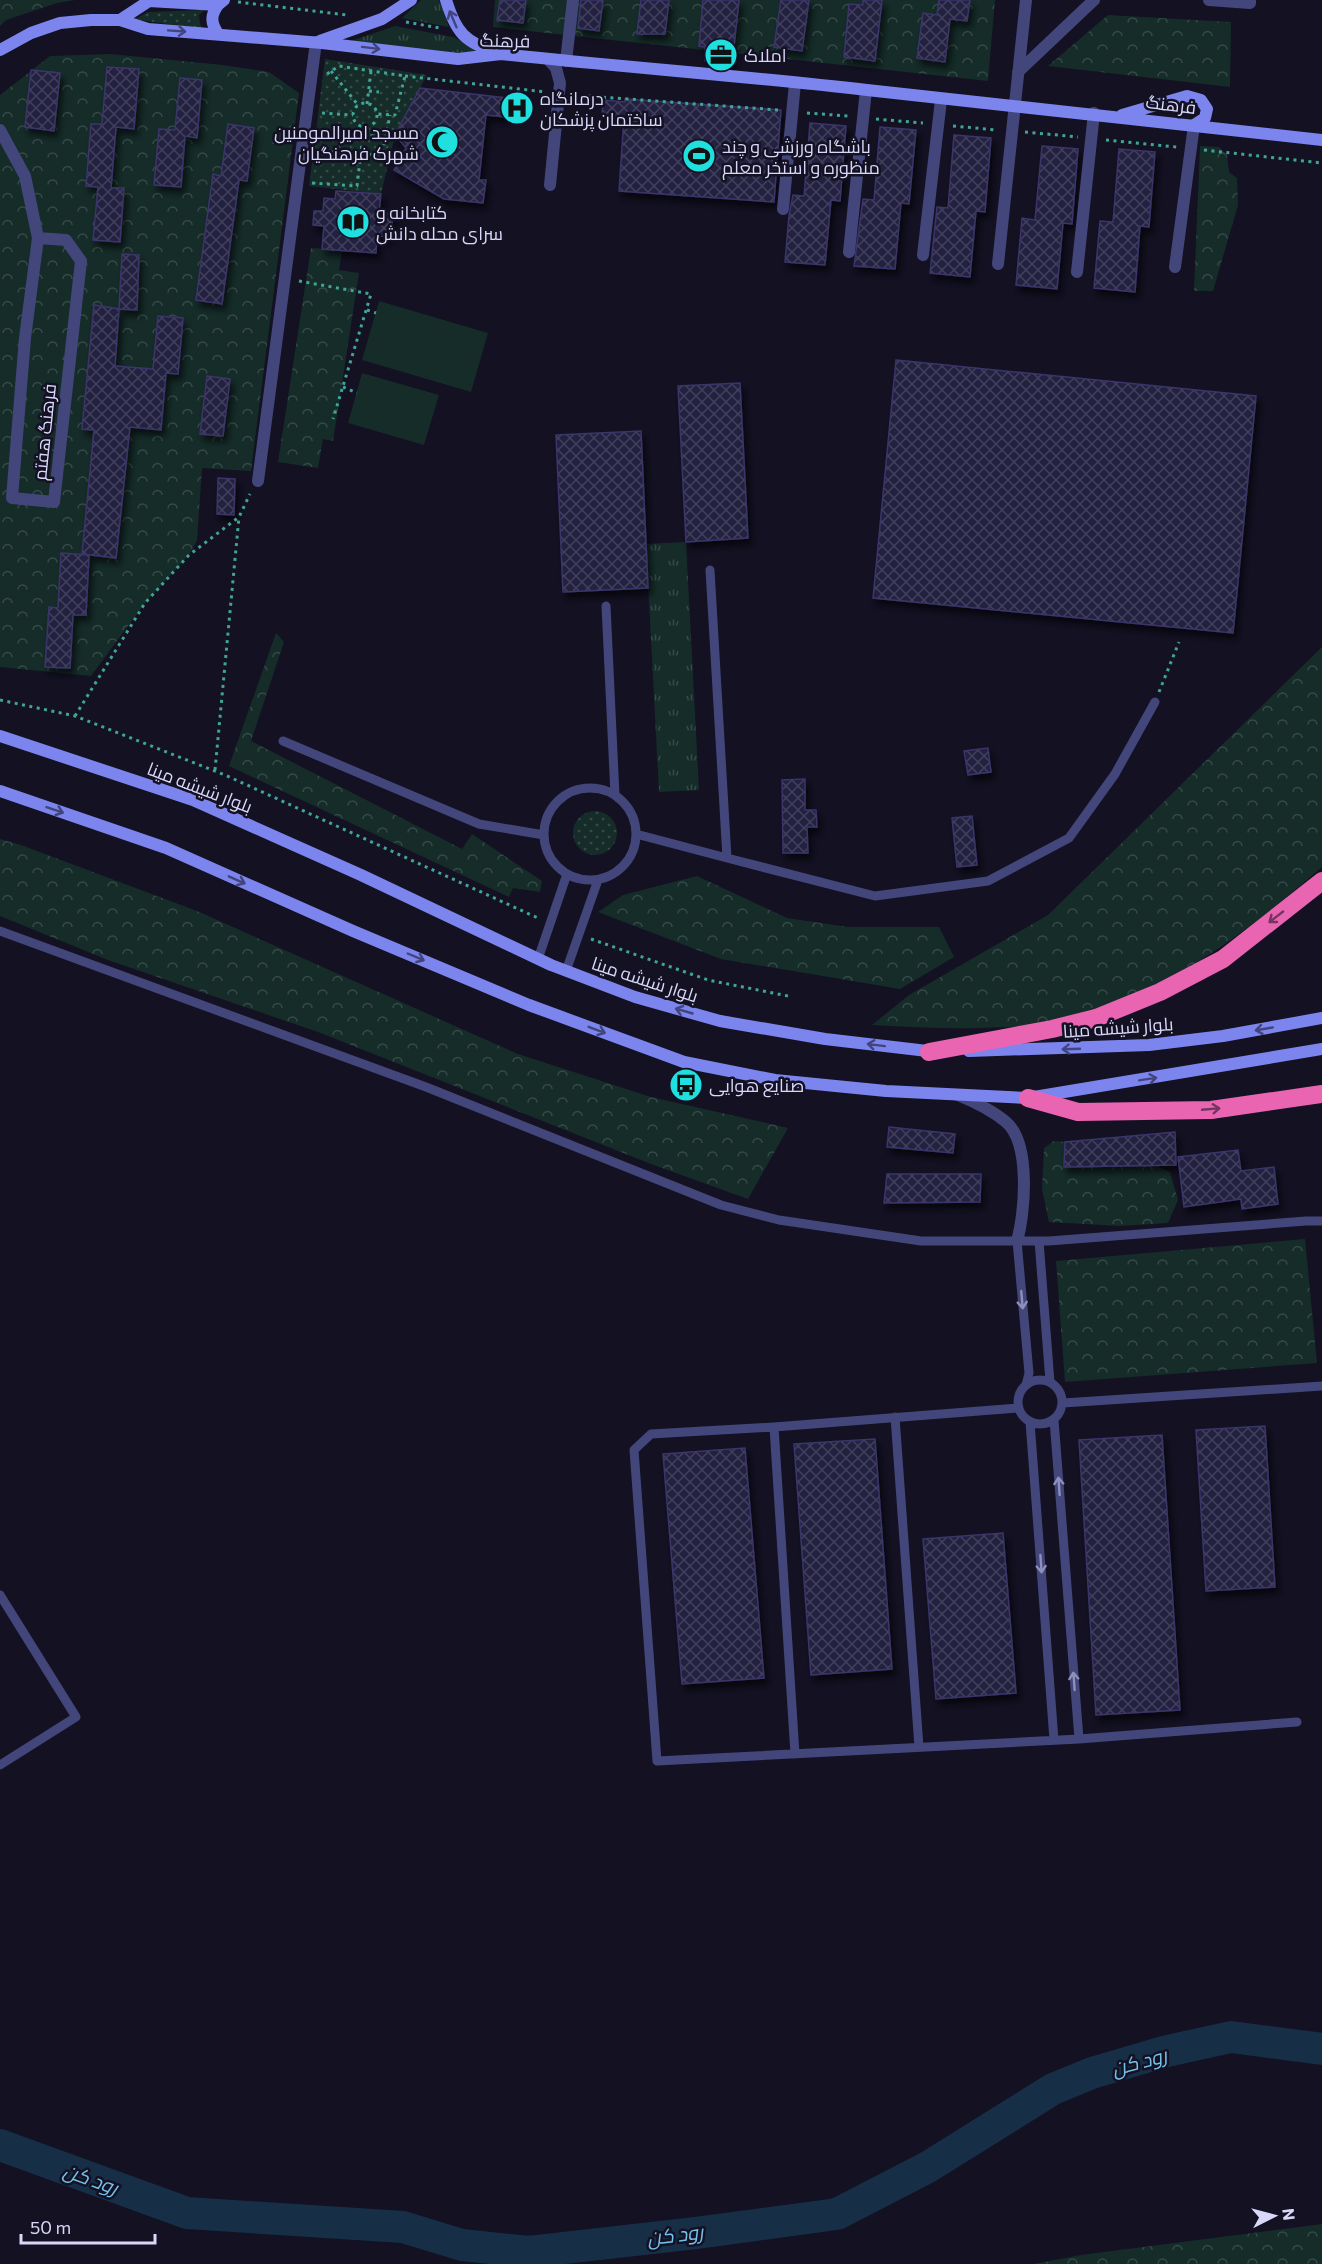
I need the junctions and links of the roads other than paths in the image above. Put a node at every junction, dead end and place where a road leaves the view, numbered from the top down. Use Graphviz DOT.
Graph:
graph roads {
  1 [pos="411,0"];
  2 [pos="446,0"];
  3 [pos="573,0"];
  4 [pos="1026,0"];
  5 [pos="1094,0"];
  6 [pos="1209,0"];
  7 [pos="1250,0"];
  8 [pos="221,2"];
  9 [pos="120,20"];
  10 [pos="218,34"];
  11 [pos="316,42"];
  12 [pos="0,50"];
  13 [pos="501,54"];
  14 [pos="548,59"];
  15 [pos="566,61"];
  16 [pos="1018,72"];
  17 [pos="795,83"];
  18 [pos="866,90"];
  19 [pos="942,100"];
  20 [pos="1015,107"];
  21 [pos="1094,113"];
  22 [pos="1116,116"];
  23 [pos="1194,125"];
  24 [pos="0,130"];
  25 [pos="1322,140"];
  26 [pos="550,185"];
  27 [pos="783,208"];
  28 [pos="38,238"];
  29 [pos="849,252"];
  30 [pos="923,255"];
  31 [pos="998,264"];
  32 [pos="1175,267"];
  33 [pos="1077,272"];
  34 [pos="258,481"];
  35 [pos="710,570"];
  36 [pos="606,606"];
  37 [pos="1155,702"];
  38 [pos="0,736"];
  39 [pos="283,741"];
  40 [pos="0,791"];
  41 [pos="615,795"];
  42 [pos="636,834"];
  43 [pos="544,835"];
  44 [pos="727,858"];
  45 [pos="567,874"];
  46 [pos="598,880"];
  47 [pos="1322,881"];
  48 [pos="0,931"];
  49 [pos="538,959"];
  50 [pos="566,971"];
  51 [pos="1322,1018"];
  52 [pos="1322,1049"];
  53 [pos="929,1052"];
  54 [pos="957,1094"];
  55 [pos="1322,1094"];
  56 [pos="1029,1098"];
  57 [pos="1322,1221"];
  58 [pos="1017,1241"];
  59 [pos="1039,1241"];
  60 [pos="1050,1382"];
  61 [pos="1026,1385"];
  62 [pos="1322,1386"];
  63 [pos="1063,1403"];
  64 [pos="1019,1408"];
  65 [pos="895,1417"];
  66 [pos="1054,1420"];
  67 [pos="1030,1422"];
  68 [pos="774,1426"];
  69 [pos="0,1595"];
  70 [pos="1297,1722"];
  71 [pos="1079,1739"];
  72 [pos="1054,1740"];
  73 [pos="919,1747"];
  74 [pos="795,1754"];
  75 [pos="0,1765"];
  1 -- 11 [label="main road"];
  13 -- 2 [label="main road, one-way"];
  3 -- 15 [label="street"];
  4 -- 16 [label="street"];
  5 -- 16 [label="street"];
  6 -- 7 [label="street"];
  8 -- 9 [label="main road"];
  8 -- 10 [label="main road"];
  9 -- 10 [label="main road, فرهنگ, one-way"];
  9 -- 12 [label="main road, فرهنگ"];
  10 -- 11 [label="main road, فرهنگ"];
  11 -- 13 [label="main road, فرهنگ, one-way"];
  11 -- 34 [label="street"];
  13 -- 14 [label="main road, فرهنگ"];
  14 -- 15 [label="main road, فرهنگ"];
  14 -- 26 [label="street"];
  15 -- 17 [label="main road, فرهنگ"];
  16 -- 20 [label="street"];
  17 -- 18 [label="main road, فرهنگ"];
  17 -- 27 [label="street"];
  18 -- 19 [label="main road, فرهنگ"];
  18 -- 29 [label="street"];
  19 -- 20 [label="main road, فرهنگ"];
  19 -- 30 [label="street"];
  20 -- 21 [label="main road, فرهنگ"];
  20 -- 31 [label="street"];
  21 -- 22 [label="main road, فرهنگ"];
  21 -- 33 [label="street"];
  22 -- 23 [label="main road, فرهنگ"];
  22 -- 23 [label="main road"];
  23 -- 25 [label="main road, فرهنگ"];
  23 -- 32 [label="street"];
  24 -- 28 [label="street, فرهنگ هفتم"];
  28 -- 28 [label="street, فرهنگ هفتم"];
  35 -- 44 [label="lane"];
  36 -- 41 [label="lane"];
  37 -- 44 [label="lane"];
  38 -- 49 [label="main road, بلوار شیشه مینا"];
  39 -- 43 [label="lane"];
  40 -- 54 [label="main road, one-way"];
  41 -- 42 [label="lane"];
  41 -- 43 [label="lane"];
  42 -- 44 [label="lane"];
  42 -- 46 [label="lane"];
  43 -- 45 [label="lane"];
  45 -- 46 [label="lane"];
  45 -- 49 [label="lane"];
  46 -- 50 [label="lane"];
  47 -- 53 [label="highway, one-way"];
  48 -- 58 [label="lane"];
  49 -- 50 [label="main road, بلوار شیشه مینا"];
  53 -- 50 [label="main road, بلوار شیشه مینا, one-way"];
  51 -- 53 [label="main road, بلوار شیشه مینا, one-way"];
  56 -- 52 [label="main road, one-way"];
  54 -- 56 [label="main road"];
  54 -- 58 [label="street"];
  56 -- 55 [label="highway, one-way"];
  57 -- 59 [label="lane"];
  58 -- 59 [label="lane"];
  58 -- 61 [label="lane, one-way"];
  59 -- 60 [label="lane"];
  60 -- 61 [label="lane"];
  60 -- 63 [label="lane"];
  61 -- 64 [label="lane"];
  62 -- 63 [label="lane"];
  63 -- 66 [label="lane"];
  64 -- 65 [label="lane"];
  64 -- 67 [label="lane"];
  65 -- 68 [label="lane"];
  65 -- 73 [label="lane"];
  66 -- 67 [label="lane"];
  71 -- 66 [label="lane, one-way"];
  67 -- 72 [label="lane, one-way"];
  68 -- 74 [label="lane"];
  68 -- 74 [label="lane"];
  69 -- 75 [label="lane"];
  70 -- 71 [label="lane"];
  71 -- 72 [label="lane"];
  72 -- 73 [label="lane"];
  73 -- 74 [label="lane"];
}
